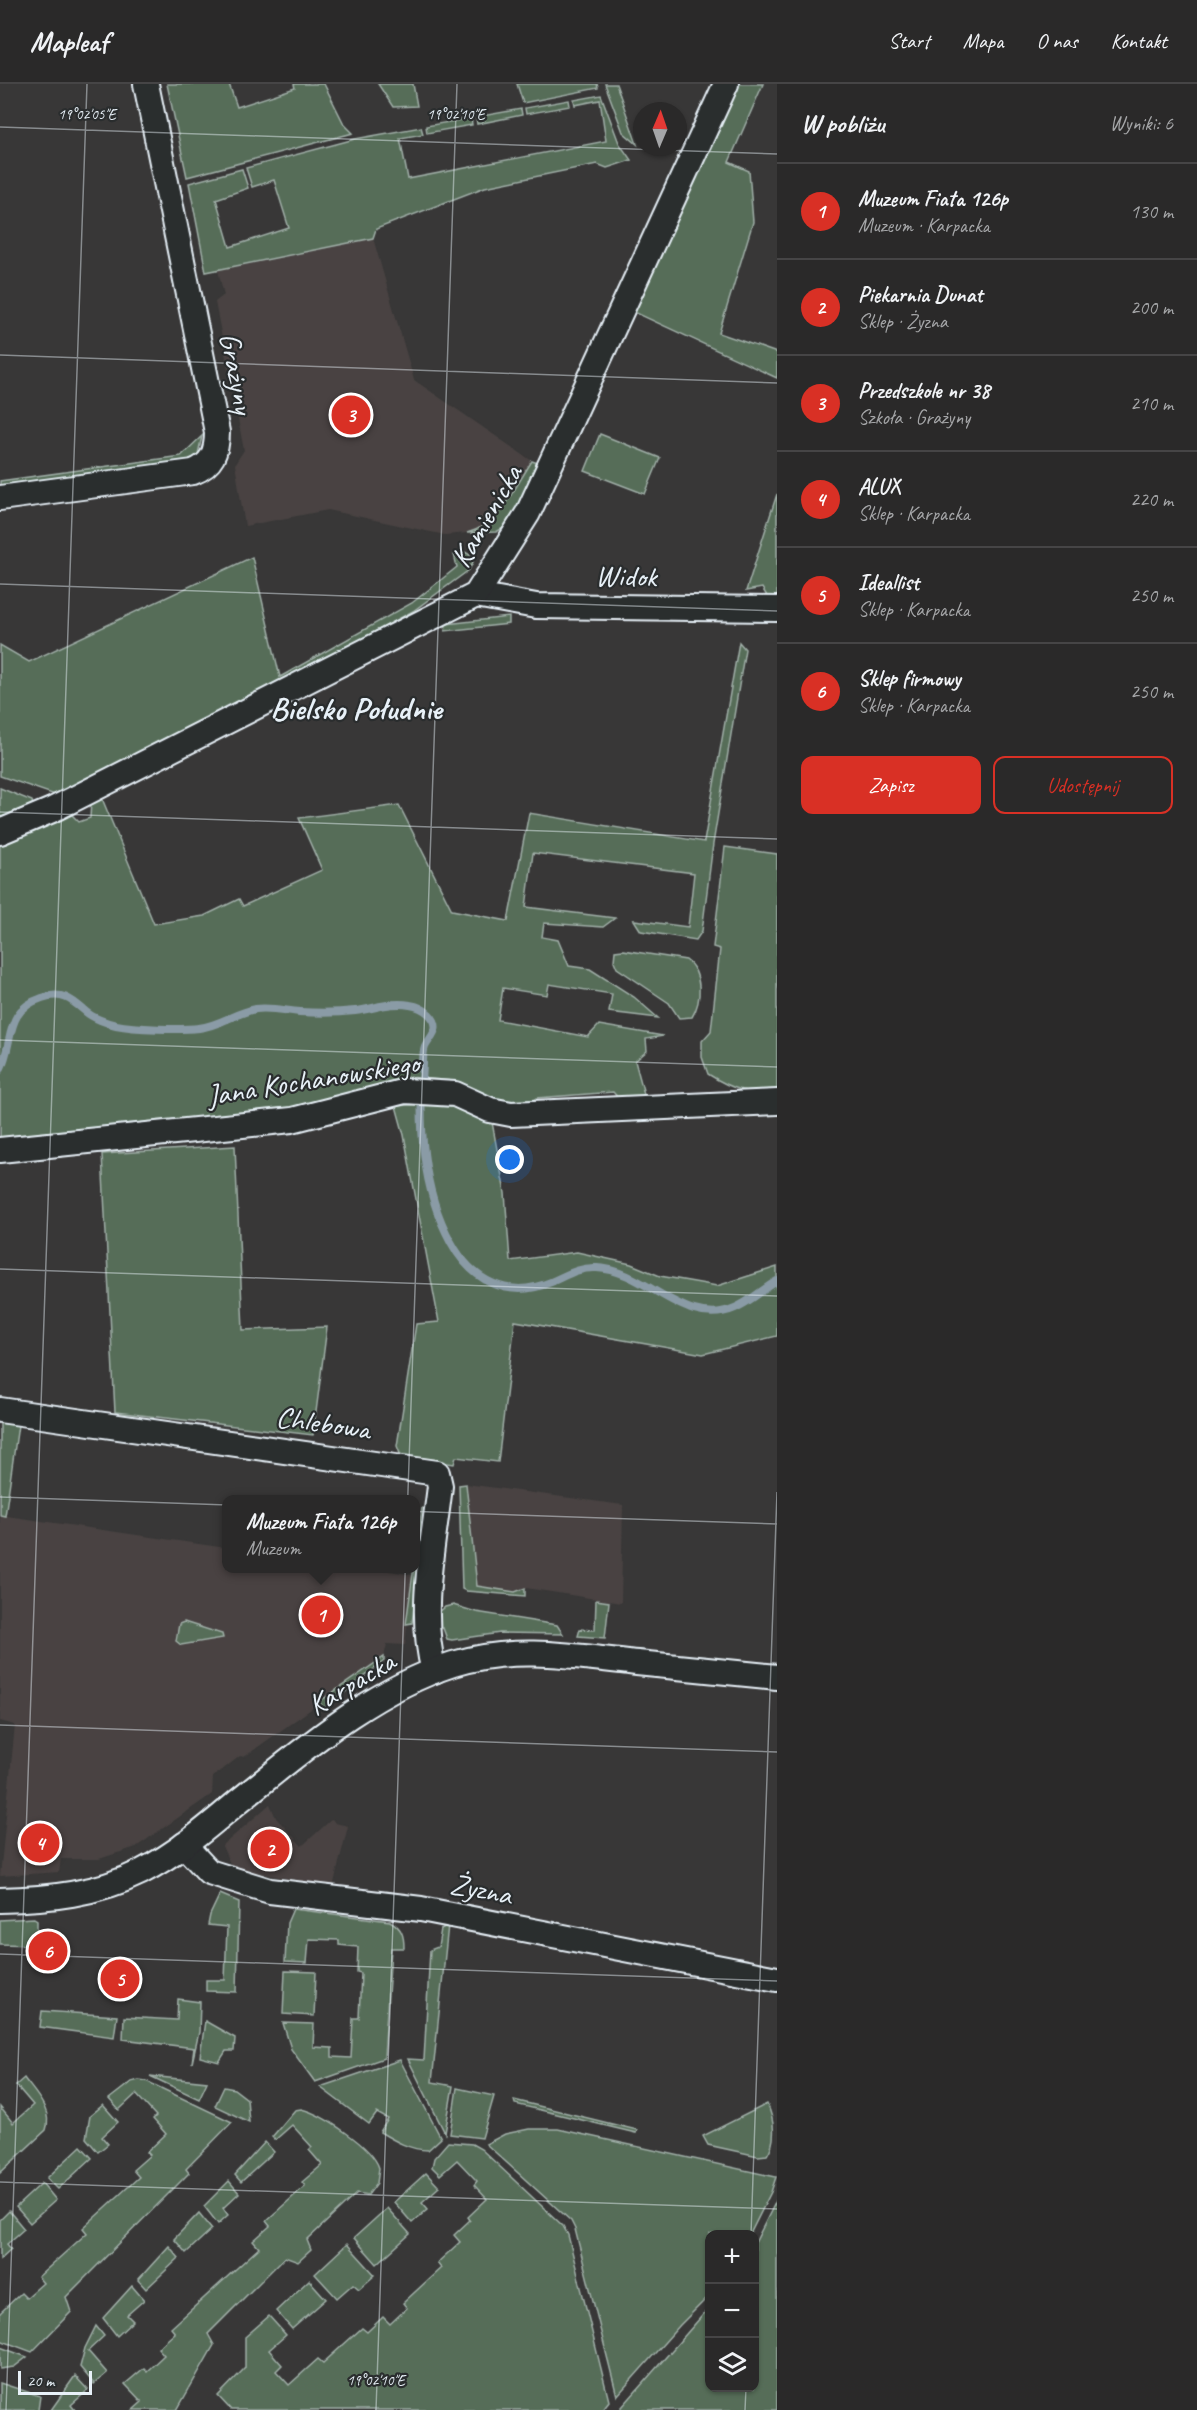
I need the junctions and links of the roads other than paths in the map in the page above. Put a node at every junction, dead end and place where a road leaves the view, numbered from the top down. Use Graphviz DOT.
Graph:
graph roads {
  1 [pos="147,84"];
  2 [pos="726,84"];
  3 [pos="0,498"];
  4 [pos="476,595"];
  5 [pos="777,609"];
  6 [pos="0,832"];
  7 [pos="777,1102"];
  8 [pos="0,1150"];
  9 [pos="0,1410"];
  10 [pos="434,1671"];
  11 [pos="777,1677"];
  12 [pos="184,1845"];
  13 [pos="0,1900"];
  14 [pos="777,1978"];
  1 -- 3 [label="street, Grażyny"];
  2 -- 4 [label="street, Kamienicka"];
  4 -- 5 [label="street, Widok"];
  4 -- 6 [label="street, Kamienicka"];
  7 -- 8 [label="street, Jana Kochanowskiego"];
  9 -- 10 [label="street, Chlebowa"];
  10 -- 11 [label="street, Karpacka"];
  10 -- 12 [label="street, Karpacka"];
  12 -- 13 [label="street, Karpacka"];
  12 -- 14 [label="street, Żyzna"];
}
